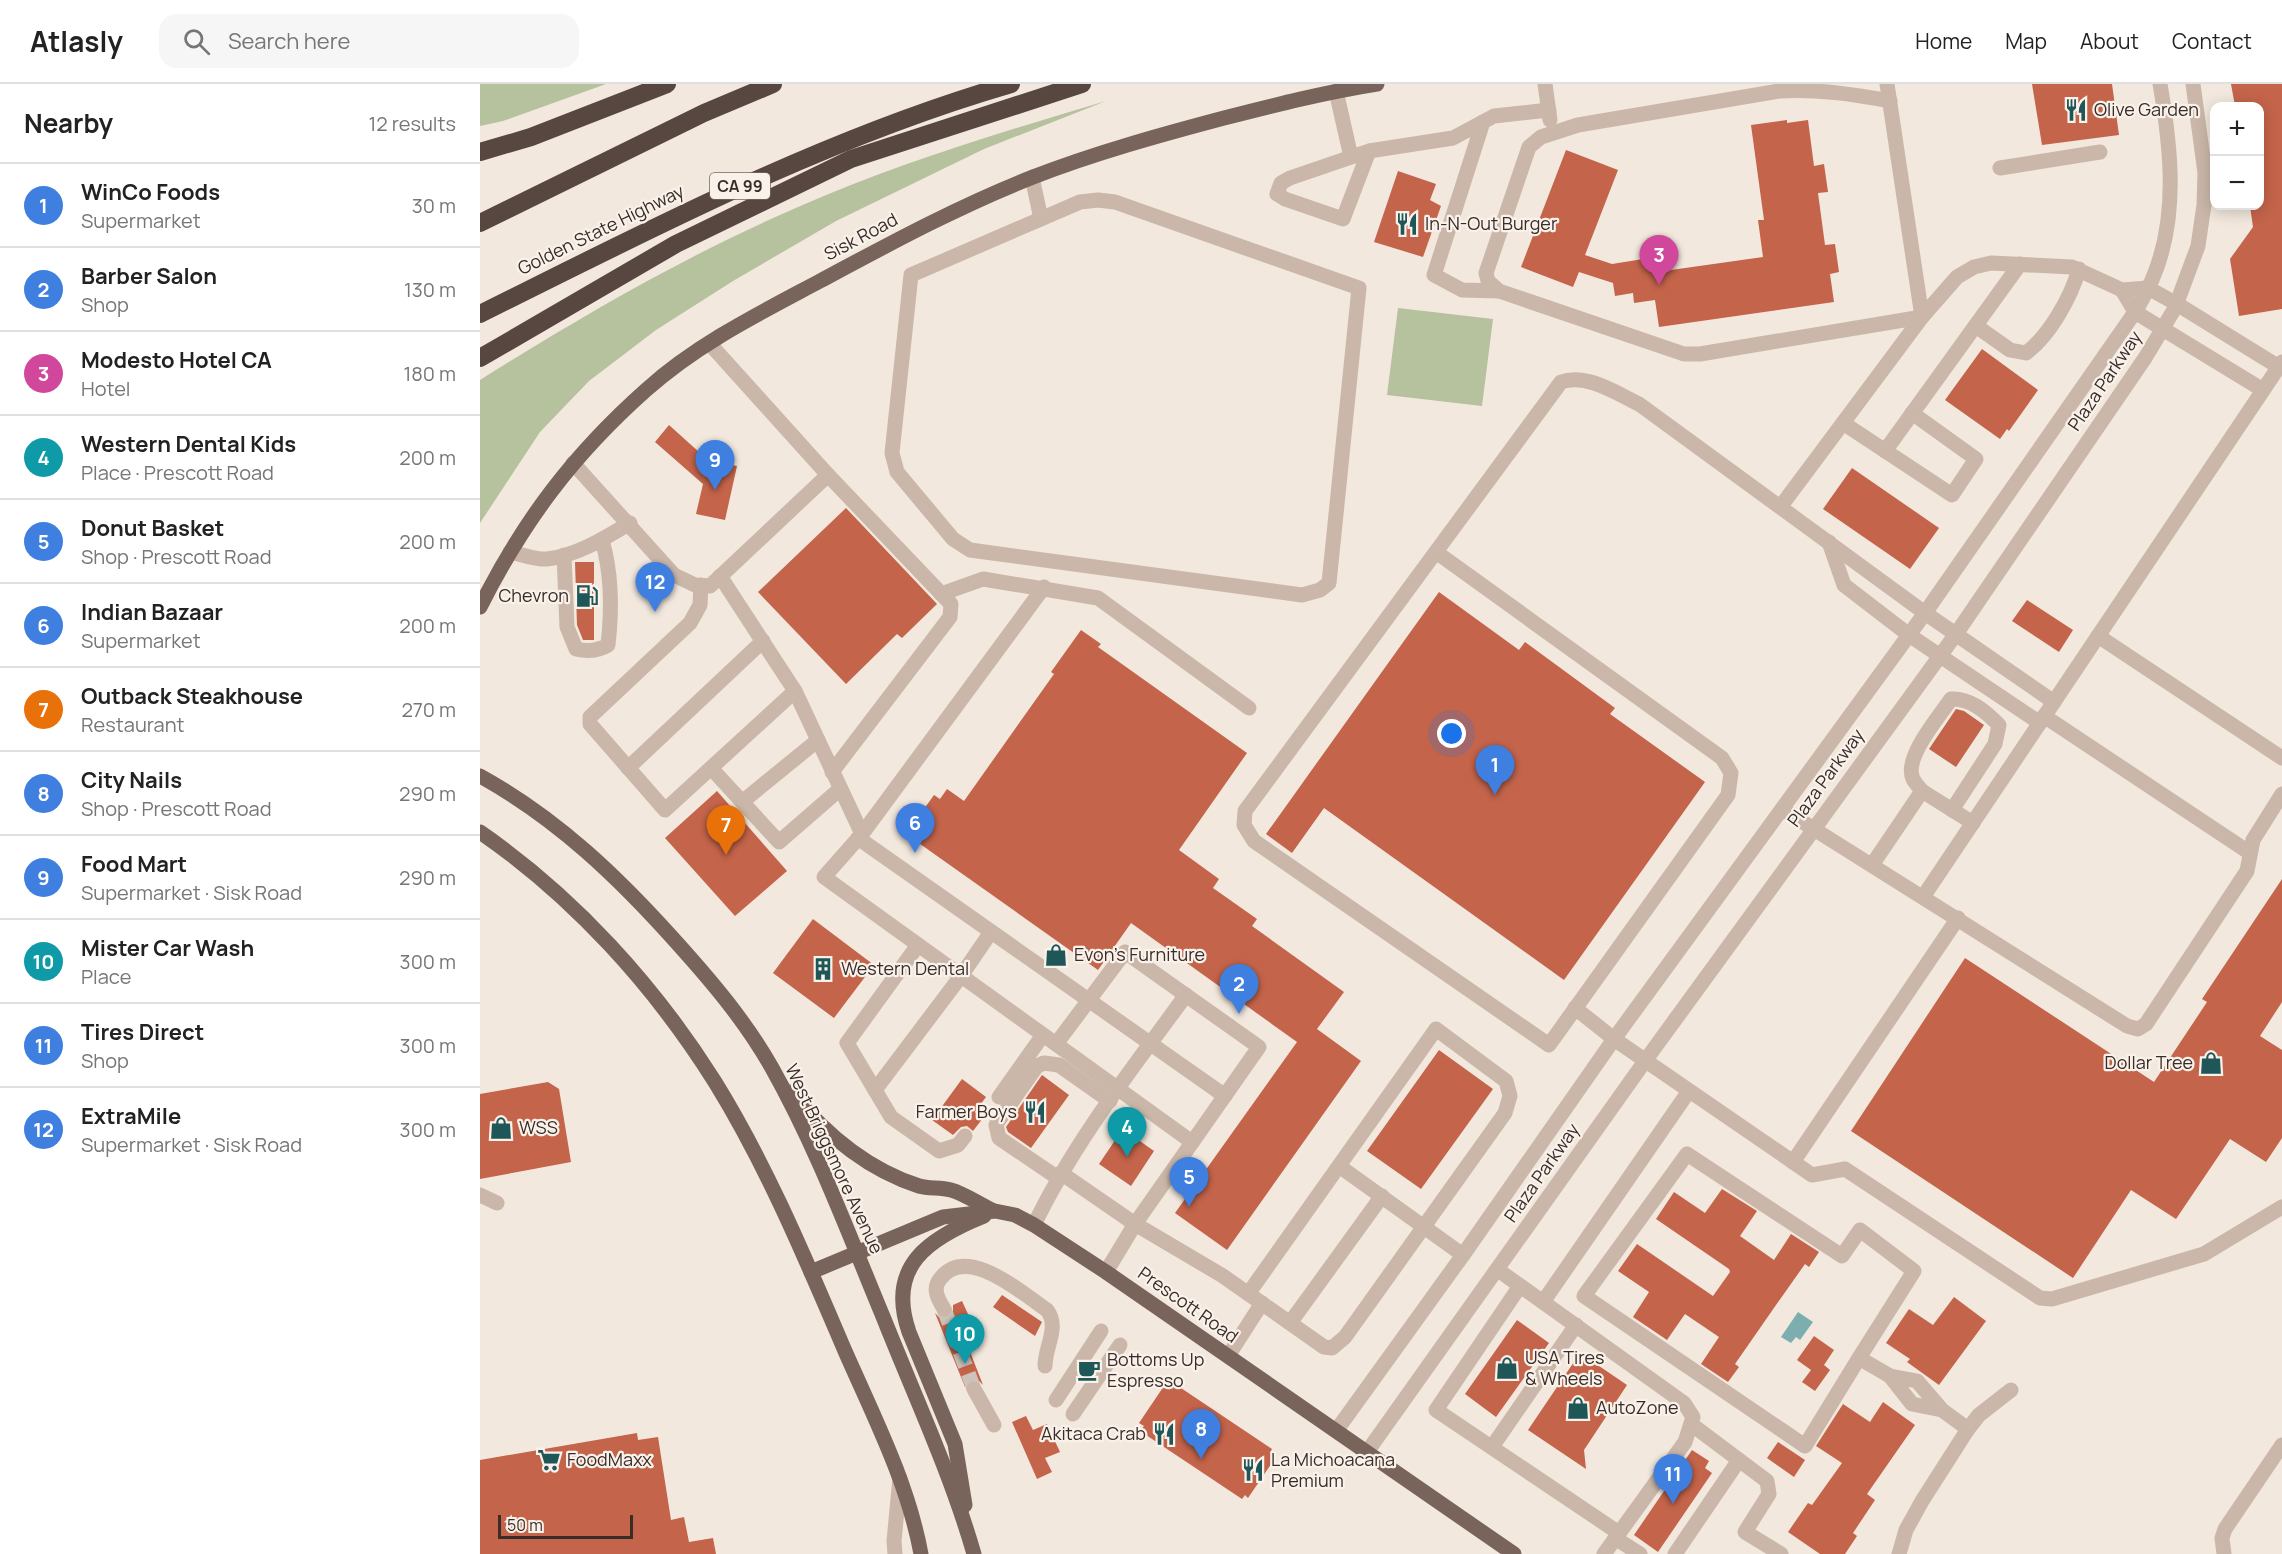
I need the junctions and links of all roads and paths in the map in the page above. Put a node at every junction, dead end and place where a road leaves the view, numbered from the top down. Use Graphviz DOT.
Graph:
graph roads {
  1 [pos="668,84"];
  2 [pos="773,84"];
  3 [pos="1011,84"];
  4 [pos="1082,84"];
  5 [pos="1377,84"];
  6 [pos="1545,84"];
  7 [pos="1887,84"];
  8 [pos="2160,84"];
  9 [pos="2193,84"];
  10 [pos="1336,92"];
  11 [pos="1890,101"];
  12 [pos="1548,110"];
  13 [pos="1483,122"];
  14 [pos="1551,133"];
  15 [pos="1369,151"];
  16 [pos="480,152"];
  17 [pos="2100,152"];
  18 [pos="1350,157"];
  19 [pos="2000,168"];
  20 [pos="1032,177"];
  21 [pos="1041,219"];
  22 [pos="480,224"];
  23 [pos="2020,264"];
  24 [pos="2079,269"];
  25 [pos="2148,288"];
  26 [pos="2122,290"];
  27 [pos="1499,291"];
  28 [pos="2177,304"];
  29 [pos="2135,312"];
  30 [pos="480,314"];
  31 [pos="1922,317"];
  32 [pos="1976,326"];
  33 [pos="2163,329"];
  34 [pos="709,343"];
  35 [pos="480,358"];
  36 [pos="2280,364"];
  37 [pos="2263,390"];
  38 [pos="1912,413"];
  39 [pos="1843,423"];
  40 [pos="1885,451"];
  41 [pos="573,463"];
  42 [pos="828,475"];
  43 [pos="1780,506"];
  44 [pos="630,523"];
  45 [pos="602,540"];
  46 [pos="1829,542"];
  47 [pos="510,552"];
  48 [pos="1436,552"];
  49 [pos="564,555"];
  50 [pos="720,576"];
  51 [pos="701,585"];
  52 [pos="1044,587"];
  53 [pos="941,594"];
  54 [pos="480,608"];
  55 [pos="1925,613"];
  56 [pos="1909,634"];
  57 [pos="1956,634"];
  58 [pos="2098,636"];
  59 [pos="762,641"];
  60 [pos="1940,656"];
  61 [pos="795,691"];
  62 [pos="2054,702"];
  63 [pos="1249,708"];
  64 [pos="2042,720"];
  65 [pos="818,741"];
  66 [pos="2282,758"];
  67 [pos="628,768"];
  68 [pos="711,768"];
  69 [pos="832,772"];
  70 [pos="480,776"];
  71 [pos="840,789"];
  72 [pos="1922,791"];
  73 [pos="2282,794"];
  74 [pos="742,802"];
  75 [pos="1782,809"];
  76 [pos="1952,810"];
  77 [pos="1973,823"];
  78 [pos="1814,829"];
  79 [pos="480,832"];
  80 [pos="860,836"];
  81 [pos="2250,853"];
  82 [pos="1872,865"];
  83 [pos="1923,897"];
  84 [pos="1958,918"];
  85 [pos="991,932"];
  86 [pos="918,945"];
  87 [pos="961,976"];
  88 [pos="1186,995"];
  89 [pos="1088,1000"];
  90 [pos="1575,1008"];
  91 [pos="1043,1035"];
  92 [pos="1614,1039"];
  93 [pos="1056,1044"];
  94 [pos="1150,1044"];
  95 [pos="1645,1060"];
  96 [pos="773,1070"];
  97 [pos="875,1090"];
  98 [pos="1689,1091"];
  99 [pos="1114,1095"];
  100 [pos="1225,1096"];
  101 [pos="999,1097"];
  102 [pos="965,1136"];
  103 [pos="1192,1142"];
  104 [pos="1793,1162"];
  105 [pos="1339,1166"];
  106 [pos="1059,1176"];
  107 [pos="480,1195"];
  108 [pos="1382,1196"];
  109 [pos="497,1203"];
  110 [pos="2282,1207"];
  111 [pos="995,1211"];
  112 [pos="1034,1224"];
  113 [pos="1135,1224"];
  114 [pos="1424,1226"];
  115 [pos="856,1252"];
  116 [pos="1463,1255"];
  117 [pos="1498,1270"];
  118 [pos="811,1272"];
  119 [pos="1106,1272"];
  120 [pos="1520,1286"];
  121 [pos="1248,1294"];
  122 [pos="1543,1302"];
  123 [pos="1262,1303"];
  124 [pos="944,1309"];
  125 [pos="1290,1323"];
  126 [pos="1576,1325"];
  127 [pos="1101,1331"];
  128 [pos="1120,1345"];
  129 [pos="1228,1356"];
  130 [pos="1859,1358"];
  131 [pos="1045,1366"];
  132 [pos="974,1389"];
  133 [pos="2011,1390"];
  134 [pos="1056,1400"];
  135 [pos="1073,1414"];
  136 [pos="1691,1424"];
  137 [pos="994,1425"];
  138 [pos="1968,1429"];
  139 [pos="1336,1431"];
  140 [pos="2282,1444"];
  141 [pos="1492,1447"];
  142 [pos="1367,1452"];
  143 [pos="1739,1460"];
  144 [pos="900,1478"];
  145 [pos="1617,1535"];
  146 [pos="972,1548"];
  147 [pos="2224,1552"];
  148 [pos="1511,1553"];
  149 [pos="895,1554"];
  150 [pos="921,1554"];
  151 [pos="1604,1554"];
  152 [pos="1640,1554"];
  153 [pos="1675,1554"];
  154 [pos="1780,1554"];
  155 [pos="1899,1554"];
  1 -- 16 [label="highway"];
  2 -- 22 [label="highway"];
  3 -- 30 [label="highway, Golden State Highway / CA 99"];
  4 -- 35 [label="highway"];
  5 -- 10 [label="main road, Sisk Road"];
  6 -- 12 [label="street"];
  7 -- 11 [label="street"];
  8 -- 25 [label="street, Plaza Parkway"];
  9 -- 28 [label="street, Plaza Parkway"];
  10 -- 18 [label="street"];
  10 -- 20 [label="main road, Sisk Road"];
  11 -- 14 [label="street"];
  11 -- 31 [label="street"];
  12 -- 13 [label="street"];
  12 -- 14 [label="street"];
  13 -- 15 [label="street"];
  13 -- 27 [label="street"];
  14 -- 27 [label="street"];
  15 -- 18 [label="street"];
  15 -- 18 [label="street"];
  17 -- 19 [label="street"];
  20 -- 21 [label="street"];
  20 -- 34 [label="main road, Sisk Road"];
  21 -- 21 [label="street"];
  23 -- 24 [label="street"];
  23 -- 31 [label="street"];
  23 -- 32 [label="street"];
  24 -- 26 [label="street"];
  24 -- 32 [label="street"];
  25 -- 26 [label="street"];
  25 -- 28 [label="street"];
  25 -- 29 [label="street, Plaza Parkway"];
  26 -- 29 [label="street"];
  27 -- 31 [label="street"];
  28 -- 33 [label="street, Plaza Parkway"];
  28 -- 36 [label="street"];
  29 -- 33 [label="street"];
  29 -- 55 [label="street, Plaza Parkway"];
  31 -- 39 [label="street"];
  32 -- 38 [label="street"];
  33 -- 37 [label="street"];
  33 -- 57 [label="street, Plaza Parkway"];
  34 -- 41 [label="main road, Sisk Road"];
  34 -- 42 [label="street"];
  36 -- 37 [label="street"];
  37 -- 58 [label="street"];
  38 -- 40 [label="street"];
  38 -- 40 [label="street"];
  39 -- 40 [label="street"];
  39 -- 43 [label="street"];
  41 -- 44 [label="street"];
  41 -- 47 [label="main road, Sisk Road"];
  42 -- 50 [label="street"];
  42 -- 53 [label="street"];
  43 -- 46 [label="street"];
  43 -- 48 [label="street"];
  44 -- 45 [label="street"];
  44 -- 51 [label="street"];
  45 -- 49 [label="street"];
  45 -- 49 [label="street"];
  46 -- 55 [label="street"];
  46 -- 56 [label="street"];
  47 -- 49 [label="street"];
  47 -- 54 [label="main road, Sisk Road"];
  48 -- 90 [label="street"];
  48 -- 90 [label="street"];
  50 -- 51 [label="street"];
  50 -- 59 [label="street"];
  51 -- 67 [label="street"];
  52 -- 53 [label="street"];
  52 -- 63 [label="street"];
  52 -- 80 [label="street"];
  53 -- 69 [label="street"];
  55 -- 56 [label="street, Plaza Parkway"];
  55 -- 57 [label="street"];
  56 -- 60 [label="street"];
  56 -- 75 [label="street, Plaza Parkway"];
  57 -- 60 [label="street, Plaza Parkway"];
  57 -- 62 [label="street"];
  58 -- 62 [label="street"];
  58 -- 66 [label="street"];
  59 -- 61 [label="street"];
  59 -- 67 [label="street"];
  60 -- 64 [label="street"];
  60 -- 78 [label="street, Plaza Parkway"];
  61 -- 65 [label="street"];
  61 -- 68 [label="street"];
  62 -- 64 [label="street"];
  64 -- 77 [label="street"];
  64 -- 81 [label="street"];
  65 -- 69 [label="street"];
  65 -- 74 [label="street"];
  67 -- 68 [label="street"];
  68 -- 74 [label="street"];
  69 -- 71 [label="street"];
  70 -- 96 [label="main road, West Briggsmore Avenue"];
  71 -- 74 [label="street"];
  71 -- 80 [label="street"];
  72 -- 76 [label="street"];
  72 -- 76 [label="street"];
  72 -- 82 [label="street"];
  73 -- 81 [label="street"];
  75 -- 78 [label="street"];
  75 -- 92 [label="street, Plaza Parkway"];
  76 -- 77 [label="street"];
  77 -- 83 [label="street"];
  78 -- 82 [label="street"];
  78 -- 95 [label="street, Plaza Parkway"];
  79 -- 118 [label="main road"];
  80 -- 85 [label="street"];
  80 -- 86 [label="street"];
  81 -- 84 [label="street"];
  82 -- 83 [label="street"];
  83 -- 84 [label="street"];
  84 -- 104 [label="street"];
  85 -- 87 [label="street"];
  85 -- 89 [label="street"];
  86 -- 87 [label="street"];
  86 -- 97 [label="street"];
  87 -- 91 [label="street"];
  87 -- 97 [label="street"];
  88 -- 89 [label="street"];
  88 -- 94 [label="street"];
  88 -- 100 [label="street"];
  89 -- 93 [label="street"];
  89 -- 94 [label="street"];
  90 -- 92 [label="street"];
  91 -- 93 [label="street"];
  91 -- 101 [label="street"];
  92 -- 95 [label="street"];
  92 -- 116 [label="street, Plaza Parkway"];
  93 -- 99 [label="street"];
  94 -- 99 [label="street"];
  94 -- 100 [label="street"];
  95 -- 98 [label="street"];
  95 -- 117 [label="street, Plaza Parkway"];
  96 -- 111 [label="main road"];
  96 -- 115 [label="main road, West Briggsmore Avenue"];
  97 -- 102 [label="street"];
  98 -- 104 [label="street"];
  98 -- 122 [label="street"];
  99 -- 103 [label="street"];
  99 -- 106 [label="street"];
  99 -- 106 [label="street"];
  100 -- 103 [label="street"];
  103 -- 113 [label="street"];
  104 -- 110 [label="street"];
  105 -- 108 [label="street"];
  105 -- 114 [label="street"];
  105 -- 121 [label="street"];
  106 -- 112 [label="street"];
  106 -- 113 [label="street"];
  107 -- 109 [label="street"];
  108 -- 114 [label="street"];
  108 -- 125 [label="street"];
  111 -- 112 [label="main road, Prescott Road"];
  111 -- 115 [label="main road, Prescott Road"];
  111 -- 146 [label="main road"];
  112 -- 119 [label="main road, Prescott Road"];
  113 -- 119 [label="street"];
  113 -- 121 [label="street"];
  114 -- 116 [label="street"];
  114 -- 125 [label="street"];
  115 -- 118 [label="main road, Prescott Road"];
  115 -- 146 [label="main road, West Briggsmore Avenue"];
  116 -- 139 [label="street, Plaza Parkway"];
  117 -- 120 [label="street"];
  117 -- 142 [label="street, Plaza Parkway"];
  118 -- 144 [label="main road"];
  119 -- 129 [label="main road, Prescott Road"];
  120 -- 122 [label="street"];
  120 -- 141 [label="street"];
  121 -- 123 [label="street"];
  122 -- 126 [label="street"];
  123 -- 125 [label="street"];
  123 -- 129 [label="street"];
  124 -- 131 [label="street"];
  126 -- 136 [label="street"];
  126 -- 141 [label="street"];
  127 -- 134 [label="street"];
  128 -- 135 [label="street"];
  129 -- 139 [label="main road, Prescott Road"];
  130 -- 130 [label="street"];
  130 -- 138 [label="street"];
  132 -- 137 [label="street"];
  133 -- 138 [label="street"];
  136 -- 143 [label="street"];
  136 -- 145 [label="street"];
  138 -- 155 [label="street"];
  139 -- 142 [label="main road, Prescott Road"];
  140 -- 147 [label="street"];
  141 -- 145 [label="street"];
  142 -- 148 [label="main road, Prescott Road"];
  143 -- 153 [label="street"];
  143 -- 154 [label="street"];
  144 -- 149 [label="street"];
  144 -- 150 [label="main road"];
  145 -- 151 [label="street"];
  145 -- 152 [label="street"];
}
